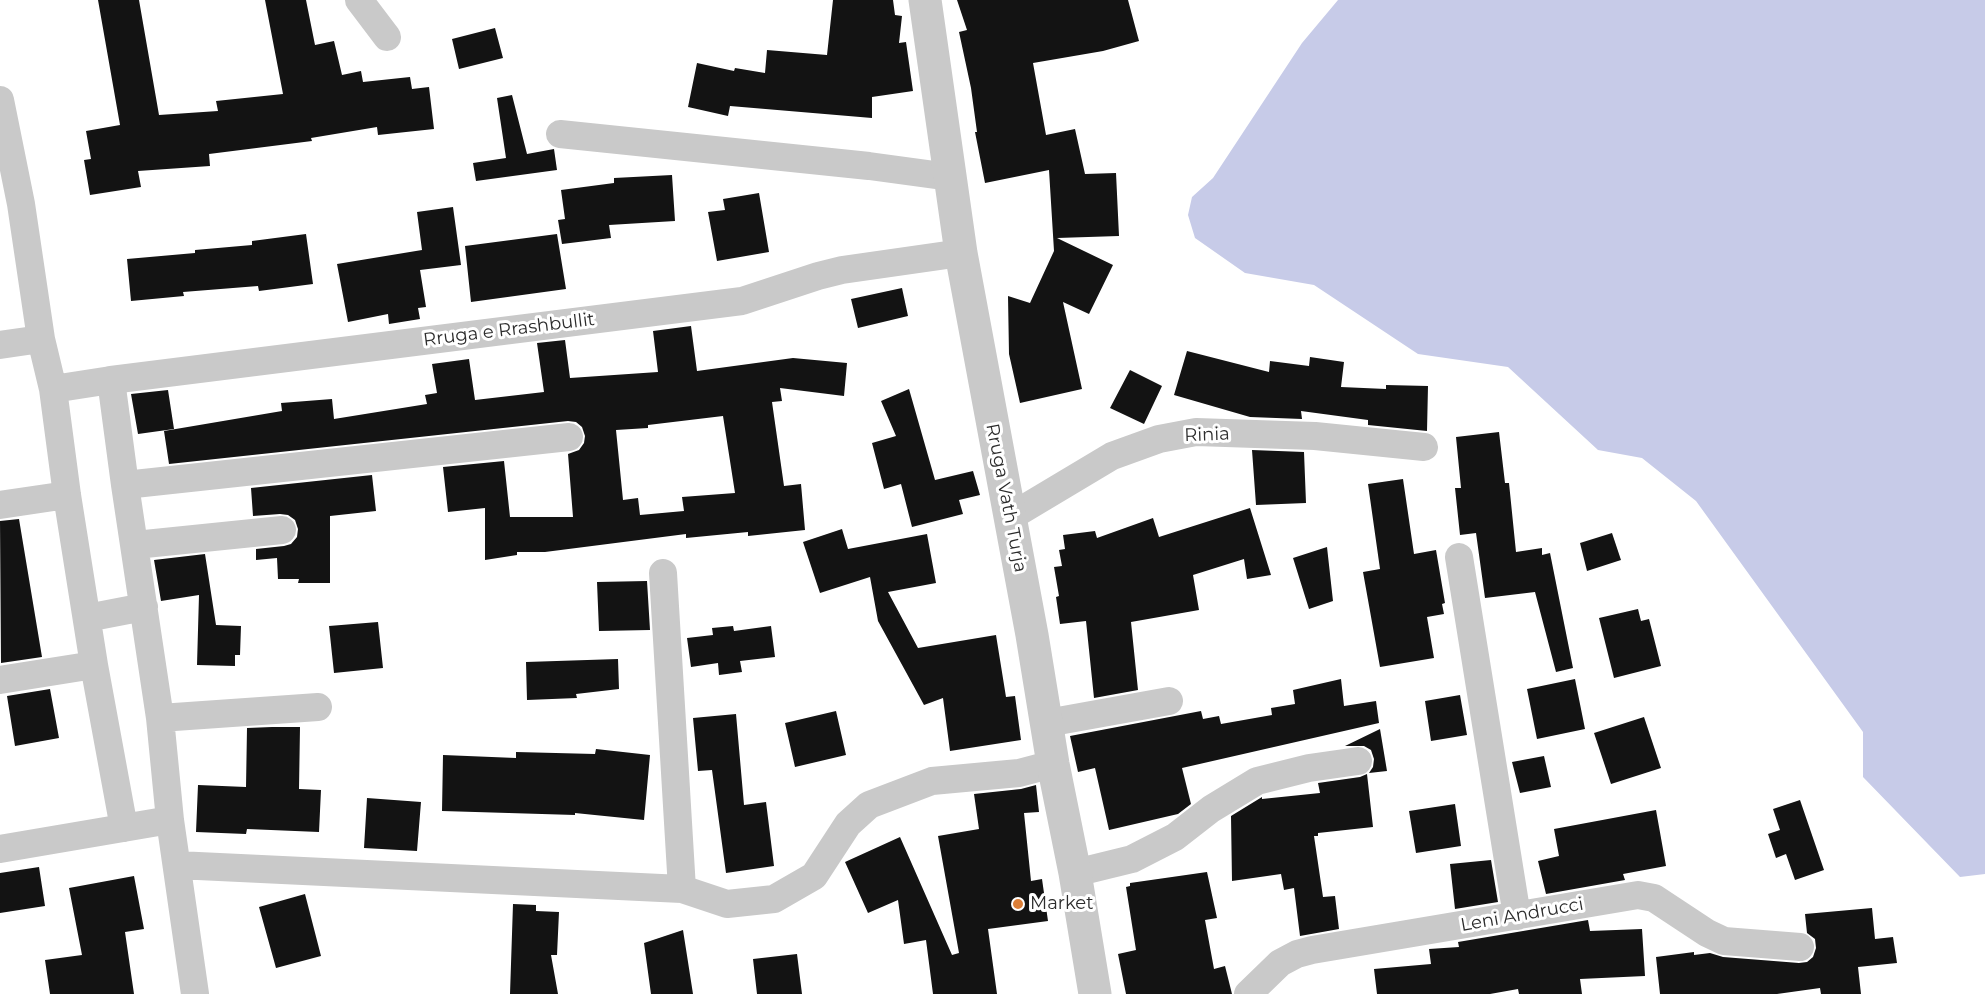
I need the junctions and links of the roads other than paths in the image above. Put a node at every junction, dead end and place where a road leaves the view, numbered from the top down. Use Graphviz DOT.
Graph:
graph roads {
  1 [pos="359,0"];
  2 [pos="925,0"];
  3 [pos="387,37"];
  4 [pos="0,100"];
  5 [pos="560,134"];
  6 [pos="950,177"];
  7 [pos="961,253"];
  8 [pos="42,339"];
  9 [pos="0,345"];
  10 [pos="111,380"];
  11 [pos="53,389"];
  12 [pos="569,437"];
  13 [pos="1424,447"];
  14 [pos="124,485"];
  15 [pos="67,495"];
  16 [pos="0,505"];
  17 [pos="1010,517"];
  18 [pos="282,530"];
  19 [pos="135,545"];
  20 [pos="1459,557"];
  21 [pos="663,573"];
  22 [pos="144,607"];
  23 [pos="87,618"];
  24 [pos="94,666"];
  25 [pos="0,681"];
  26 [pos="1169,700"];
  27 [pos="318,707"];
  28 [pos="160,718"];
  29 [pos="1047,723"];
  30 [pos="1358,762"];
  31 [pos="1053,764"];
  32 [pos="170,820"];
  33 [pos="124,828"];
  34 [pos="0,849"];
  35 [pos="177,865"];
  36 [pos="1075,873"];
  37 [pos="682,889"];
  38 [pos="1517,916"];
  39 [pos="1800,947"];
  40 [pos="195,994"];
  41 [pos="1095,994"];
  42 [pos="1248,994"];
  1 -- 3 [label="street"];
  2 -- 6 [label="street, Rruga Vath Turja"];
  4 -- 8 [label="street"];
  5 -- 6 [label="street"];
  6 -- 7 [label="street, Rruga Vath Turja"];
  7 -- 10 [label="street, Rruga e Rrashbullit"];
  7 -- 17 [label="street, Rruga Vath Turja"];
  8 -- 9 [label="street"];
  8 -- 11 [label="street"];
  10 -- 11 [label="street, Rruga e Rrashbullit"];
  10 -- 14 [label="street"];
  11 -- 15 [label="street"];
  12 -- 14 [label="street"];
  13 -- 17 [label="street, Rinia"];
  14 -- 19 [label="street"];
  15 -- 16 [label="street"];
  15 -- 23 [label="street"];
  17 -- 29 [label="street, Rruga Vath Turja"];
  18 -- 19 [label="street"];
  19 -- 22 [label="street"];
  20 -- 38 [label="street"];
  21 -- 37 [label="street"];
  22 -- 23 [label="street"];
  22 -- 28 [label="street"];
  23 -- 24 [label="street"];
  24 -- 25 [label="street"];
  24 -- 33 [label="street"];
  26 -- 29 [label="street"];
  27 -- 28 [label="street"];
  28 -- 32 [label="street"];
  29 -- 31 [label="street, Rruga Vath Turja"];
  30 -- 36 [label="street"];
  31 -- 36 [label="street, Rruga Vath Turja"];
  31 -- 37 [label="street"];
  32 -- 33 [label="street"];
  32 -- 35 [label="street"];
  33 -- 34 [label="street"];
  35 -- 37 [label="street"];
  35 -- 40 [label="street"];
  36 -- 41 [label="street, Rruga Vath Turja"];
  38 -- 39 [label="street, Leni Andrucci"];
  38 -- 42 [label="street, Leni Andrucci"];
}
